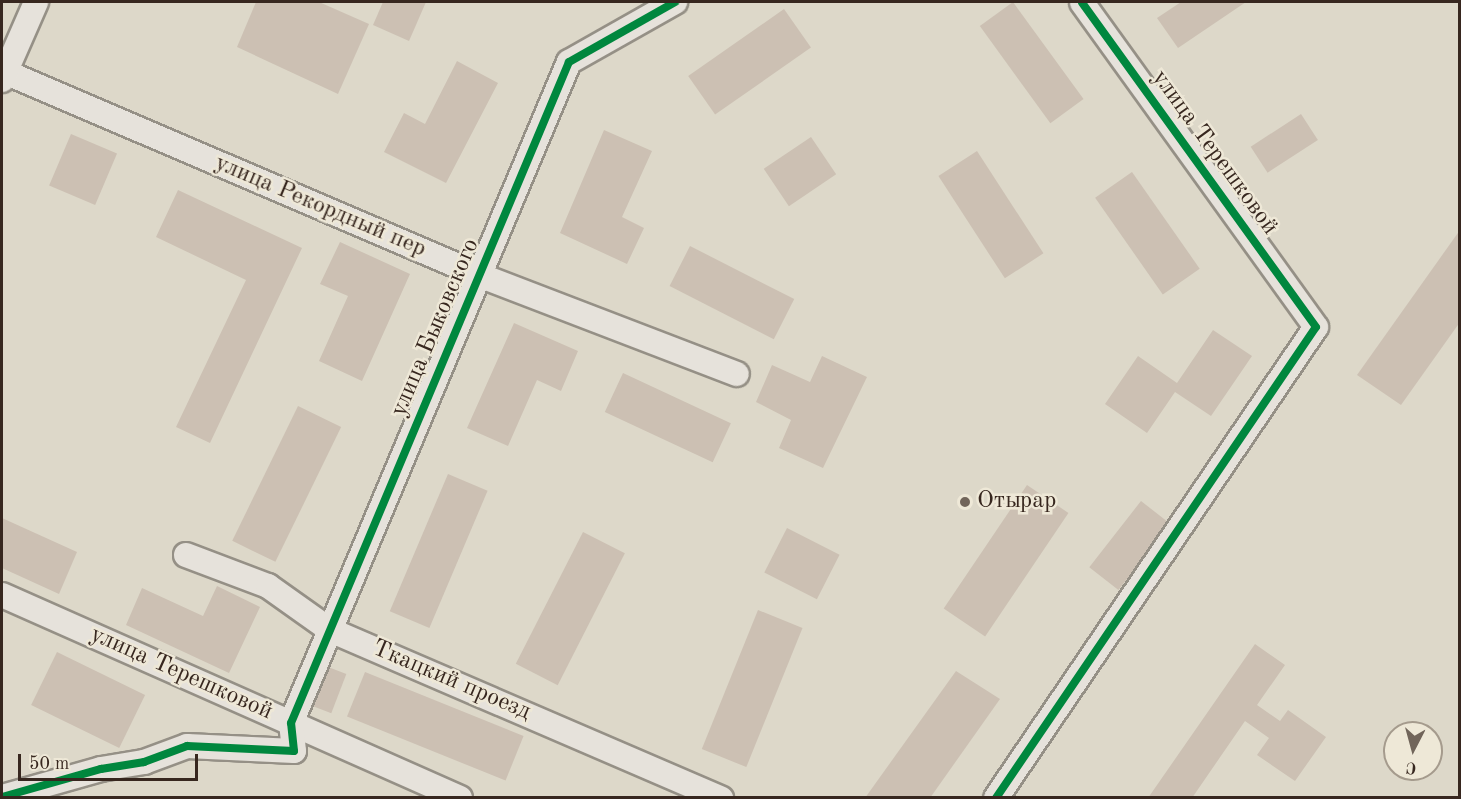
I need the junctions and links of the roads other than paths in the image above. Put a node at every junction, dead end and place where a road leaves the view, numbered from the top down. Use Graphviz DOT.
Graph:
graph roads {
  1 [pos="36,2"];
  2 [pos="675,2"];
  3 [pos="1082,2"];
  4 [pos="3,76"];
  5 [pos="479,275"];
  6 [pos="737,374"];
  7 [pos="186,555"];
  8 [pos="2,595"];
  9 [pos="330,630"];
  10 [pos="291,723"];
  11 [pos="2,796"];
  12 [pos="460,798"];
  13 [pos="721,798"];
  14 [pos="996,798"];
  1 -- 4 [label="street"];
  2 -- 5 [label="street, улица Быковского"];
  3 -- 14 [label="street, улица Терешковой"];
  4 -- 5 [label="street, улица Рекордный пер"];
  5 -- 6 [label="street, улица Рекордный пер"];
  5 -- 9 [label="street, улица Быковского"];
  7 -- 9 [label="street, Ткацкий проезд"];
  8 -- 10 [label="street, улица Терешковой"];
  9 -- 10 [label="street, улица Быковского"];
  9 -- 13 [label="street, Ткацкий проезд"];
  10 -- 11 [label="street"];
  10 -- 12 [label="street, улица Терешковой"];
}
